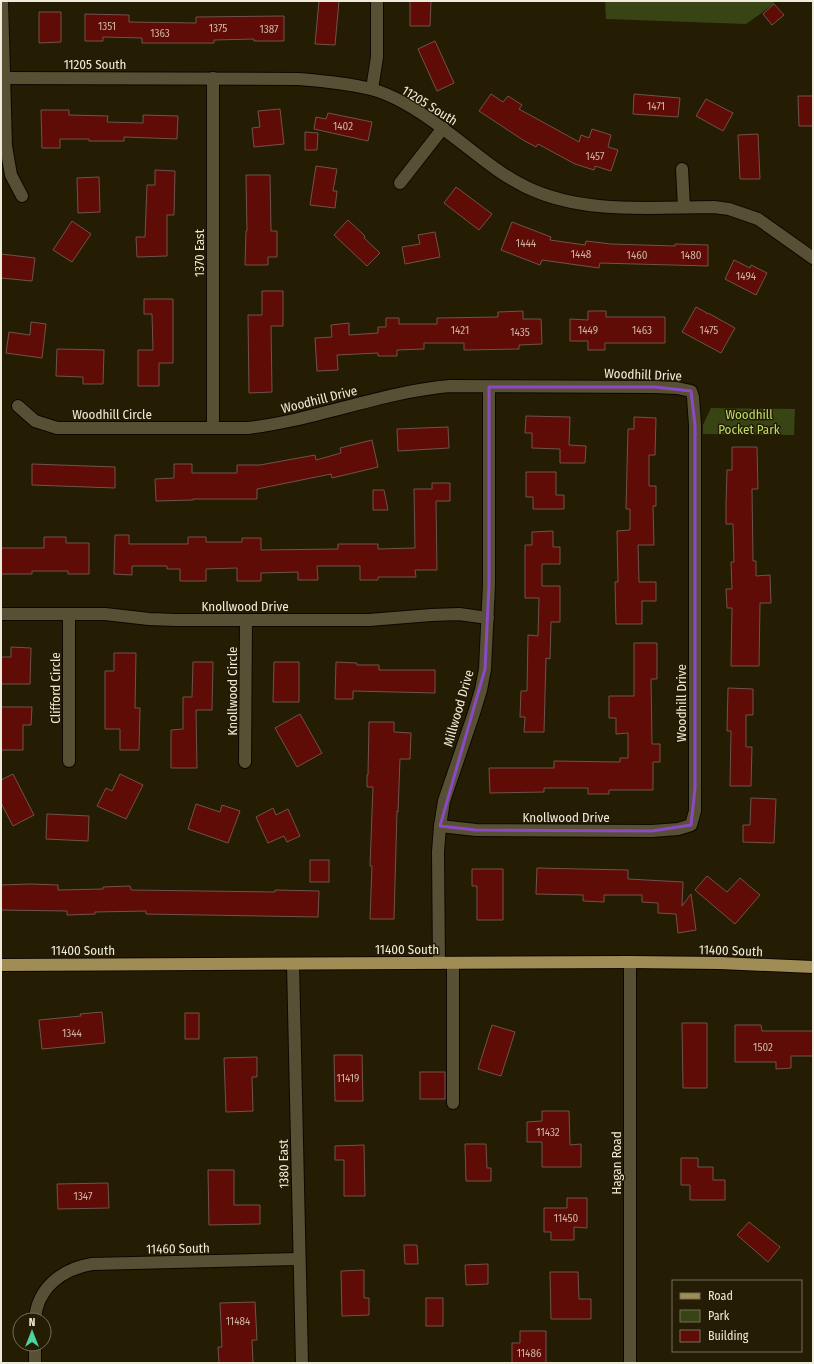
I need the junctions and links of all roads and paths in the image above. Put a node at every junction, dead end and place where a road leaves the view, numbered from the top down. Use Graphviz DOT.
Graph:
graph roads {
  1 [pos="2,1"];
  2 [pos="377,1"];
  3 [pos="3,78"];
  4 [pos="213,78"];
  5 [pos="372,89"];
  6 [pos="443,128"];
  7 [pos="682,169"];
  8 [pos="400,183"];
  9 [pos="22,196"];
  10 [pos="684,207"];
  11 [pos="813,258"];
  12 [pos="489,387"];
  13 [pos="18,406"];
  14 [pos="213,428"];
  15 [pos="1,614"];
  16 [pos="69,614"];
  17 [pos="488,618"];
  18 [pos="246,621"];
  19 [pos="69,761"];
  20 [pos="245,762"];
  21 [pos="691,825"];
  22 [pos="440,826"];
  23 [pos="630,962"];
  24 [pos="439,963"];
  25 [pos="453,963"];
  26 [pos="1,964"];
  27 [pos="293,964"];
  28 [pos="813,967"];
  29 [pos="453,1103"];
  30 [pos="300,1259"];
  31 [pos="37,1312"];
  32 [pos="34,1352"];
  33 [pos="35,1363"];
  34 [pos="302,1363"];
  35 [pos="630,1363"];
  1 -- 3 [label="street"];
  2 -- 5 [label="street"];
  3 -- 4 [label="street, 11205 South"];
  3 -- 9 [label="street"];
  4 -- 5 [label="street, 11205 South"];
  4 -- 14 [label="street, 1370 East"];
  5 -- 6 [label="street, 11205 South"];
  6 -- 8 [label="street"];
  6 -- 10 [label="street, 11205 South"];
  7 -- 10 [label="street"];
  10 -- 11 [label="street, 11205 South"];
  12 -- 14 [label="street, Woodhill Drive"];
  12 -- 17 [label="street, Millwood Drive"];
  12 -- 21 [label="street, Woodhill Drive"];
  13 -- 14 [label="street, Woodhill Circle"];
  15 -- 16 [label="street, Knollwood Drive"];
  16 -- 18 [label="street, Knollwood Drive"];
  16 -- 19 [label="street, Clifford Circle"];
  17 -- 18 [label="street, Knollwood Drive"];
  17 -- 22 [label="street, Millwood Drive"];
  18 -- 20 [label="street, Knollwood Circle"];
  21 -- 22 [label="street, Knollwood Drive"];
  22 -- 24 [label="street, Millwood Drive"];
  23 -- 25 [label="main road, 11400 South"];
  23 -- 28 [label="main road, 11400 South"];
  23 -- 35 [label="street, Hagan Road"];
  24 -- 25 [label="main road, 11400 South"];
  24 -- 27 [label="main road, 11400 South"];
  25 -- 29 [label="street"];
  26 -- 27 [label="main road, 11400 South"];
  27 -- 30 [label="street, 1380 East"];
  30 -- 31 [label="street, 11460 South"];
  30 -- 34 [label="street, 1380 East"];
  32 -- 33 [label="street"];
}
